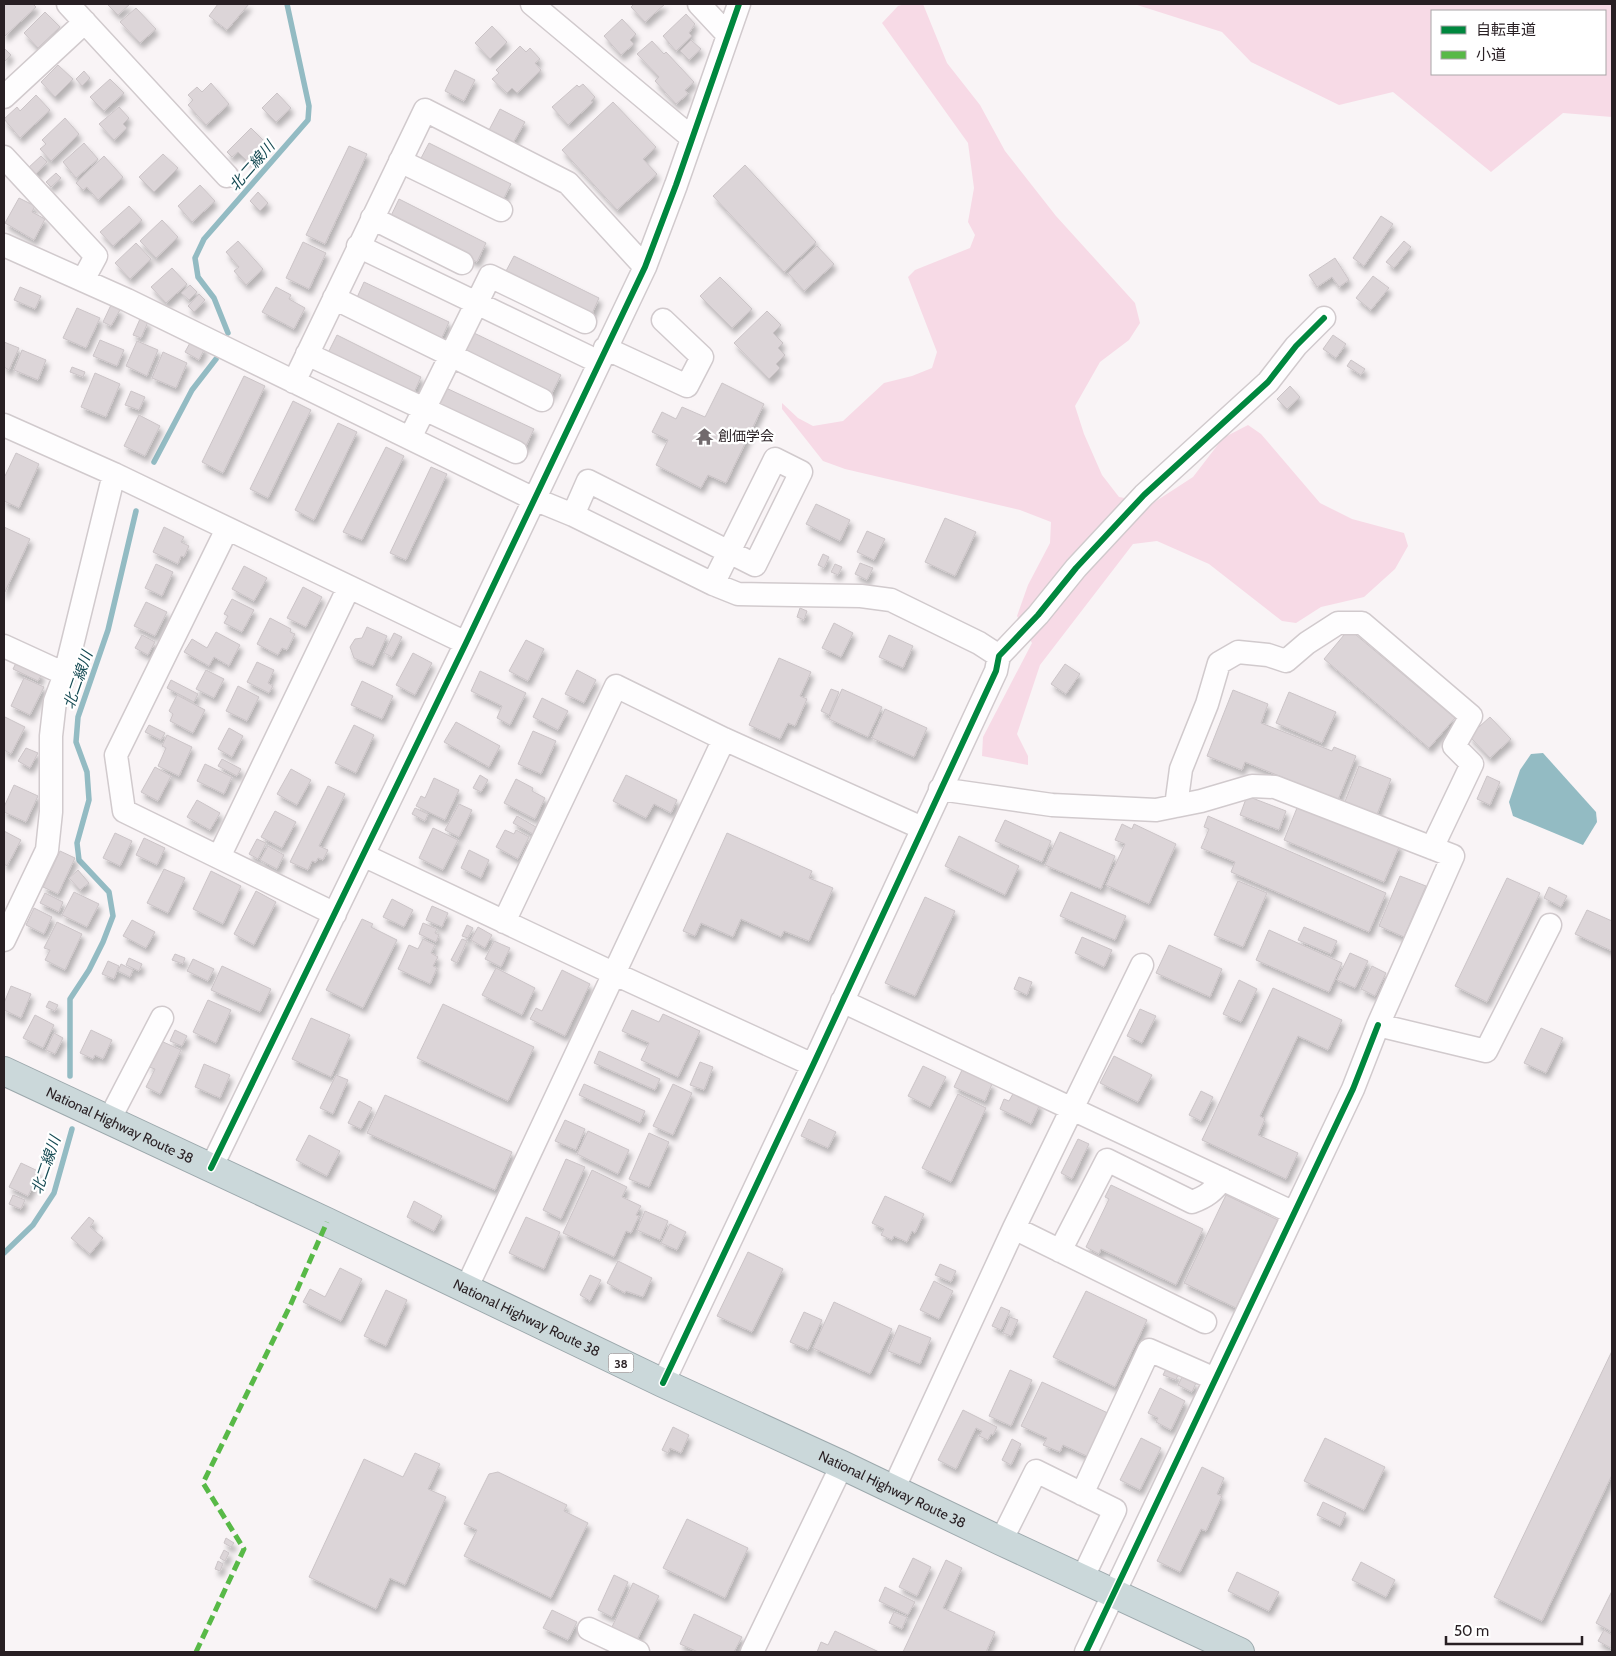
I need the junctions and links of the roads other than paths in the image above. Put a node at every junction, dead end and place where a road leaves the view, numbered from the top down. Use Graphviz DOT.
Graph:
graph roads {
  1 [pos="68,4"];
  2 [pos="532,4"];
  3 [pos="699,4"];
  4 [pos="739,4"];
  5 [pos="85,22"];
  6 [pos="728,35"];
  7 [pos="4,97"];
  8 [pos="692,138"];
  9 [pos="4,156"];
  10 [pos="400,161"];
  11 [pos="227,176"];
  12 [pos="501,210"];
  13 [pos="372,218"];
  14 [pos="4,245"];
  15 [pos="358,246"];
  16 [pos="462,263"];
  17 [pos="645,267"];
  18 [pos="83,280"];
  19 [pos="334,298"];
  20 [pos="476,303"];
  21 [pos="1324,318"];
  22 [pos="662,320"];
  23 [pos="585,322"];
  24 [pos="307,354"];
  25 [pos="450,355"];
  26 [pos="602,355"];
  27 [pos="294,382"];
  28 [pos="542,400"];
  29 [pos="424,408"];
  30 [pos="4,425"];
  31 [pos="410,438"];
  32 [pos="516,452"];
  33 [pos="114,474"];
  34 [pos="534,499"];
  35 [pos="573,515"];
  36 [pos="227,529"];
  37 [pos="713,584"];
  38 [pos="348,587"];
  39 [pos="466,643"];
  40 [pos="4,646"];
  41 [pos="999,656"];
  42 [pos="65,674"];
  43 [pos="724,739"];
  44 [pos="940,789"];
  45 [pos="1176,806"];
  46 [pos="922,828"];
  47 [pos="1432,848"];
  48 [pos="363,856"];
  49 [pos="219,857"];
  50 [pos="335,914"];
  51 [pos="504,922"];
  52 [pos="1550,925"];
  53 [pos="4,940"];
  54 [pos="1142,964"];
  55 [pos="615,974"];
  56 [pos="842,1001"];
  57 [pos="162,1018"];
  58 [pos="1378,1025"];
  59 [pos="813,1065"];
  60 [pos="4,1070"];
  61 [pos="1073,1108"];
  62 [pos="109,1120"];
  63 [pos="212,1168"];
  64 [pos="1222,1179"];
  65 [pos="1294,1213"];
  66 [pos="1014,1228"];
  67 [pos="1060,1251"];
  68 [pos="466,1289"];
  69 [pos="1205,1322"];
  70 [pos="1215,1379"];
  71 [pos="663,1383"];
  72 [pos="842,1465"];
  73 [pos="893,1490"];
  74 [pos="1082,1494"];
  75 [pos="1001,1541"];
  76 [pos="1082,1579"];
  77 [pos="1114,1593"];
  78 [pos="589,1629"];
  79 [pos="638,1652"];
  80 [pos="752,1652"];
  81 [pos="1086,1652"];
  82 [pos="1240,1652"];
  1 -- 5 [label="street"];
  2 -- 8 [label="street"];
  3 -- 6 [label="street"];
  4 -- 6 [label="street"];
  5 -- 7 [label="street"];
  5 -- 11 [label="street"];
  6 -- 8 [label="street"];
  8 -- 17 [label="street"];
  9 -- 18 [label="street"];
  10 -- 12 [label="street"];
  10 -- 13 [label="street"];
  10 -- 17 [label="street"];
  13 -- 15 [label="street"];
  13 -- 16 [label="street"];
  14 -- 18 [label="street"];
  15 -- 19 [label="street"];
  15 -- 20 [label="street"];
  17 -- 26 [label="street"];
  18 -- 27 [label="street"];
  19 -- 24 [label="street"];
  19 -- 25 [label="street"];
  20 -- 23 [label="street"];
  20 -- 25 [label="street"];
  20 -- 26 [label="street"];
  21 -- 41 [label="street"];
  22 -- 26 [label="street"];
  24 -- 27 [label="street"];
  24 -- 29 [label="street"];
  25 -- 28 [label="street"];
  25 -- 29 [label="street"];
  26 -- 34 [label="street"];
  27 -- 31 [label="street"];
  29 -- 31 [label="street"];
  29 -- 32 [label="street"];
  30 -- 33 [label="street"];
  31 -- 34 [label="street"];
  33 -- 36 [label="street"];
  33 -- 42 [label="street"];
  34 -- 35 [label="street"];
  34 -- 39 [label="street"];
  35 -- 37 [label="street"];
  35 -- 37 [label="street"];
  36 -- 38 [label="street"];
  36 -- 49 [label="street"];
  37 -- 41 [label="street"];
  38 -- 39 [label="street"];
  38 -- 49 [label="street"];
  39 -- 48 [label="street"];
  40 -- 42 [label="street"];
  41 -- 44 [label="street"];
  42 -- 53 [label="street"];
  43 -- 46 [label="street"];
  43 -- 51 [label="street"];
  43 -- 55 [label="street"];
  44 -- 45 [label="street"];
  44 -- 46 [label="street"];
  45 -- 47 [label="street"];
  45 -- 47 [label="street"];
  46 -- 56 [label="street"];
  47 -- 58 [label="street"];
  48 -- 50 [label="street"];
  48 -- 51 [label="street"];
  49 -- 50 [label="street"];
  50 -- 63 [label="street"];
  51 -- 55 [label="street"];
  52 -- 58 [label="street"];
  54 -- 61 [label="street"];
  55 -- 59 [label="street"];
  55 -- 68 [label="street"];
  56 -- 59 [label="street"];
  56 -- 61 [label="street"];
  57 -- 62 [label="street"];
  58 -- 65 [label="street"];
  59 -- 71 [label="street"];
  60 -- 62 [label="highway, National Highway Route 38 / 38"];
  61 -- 64 [label="street"];
  61 -- 66 [label="street"];
  62 -- 63 [label="highway, National Highway Route 38 / 38"];
  63 -- 68 [label="highway, National Highway Route 38 / 38"];
  64 -- 65 [label="street"];
  64 -- 67 [label="street"];
  65 -- 70 [label="street"];
  66 -- 67 [label="street"];
  66 -- 73 [label="street"];
  67 -- 69 [label="street"];
  68 -- 71 [label="highway, National Highway Route 38 / 38"];
  70 -- 74 [label="street"];
  70 -- 77 [label="street"];
  71 -- 72 [label="highway, National Highway Route 38 / 38"];
  72 -- 73 [label="highway, National Highway Route 38 / 38"];
  72 -- 80 [label="street"];
  73 -- 75 [label="highway, National Highway Route 38 / 38"];
  74 -- 75 [label="street"];
  74 -- 76 [label="street"];
  75 -- 76 [label="highway, National Highway Route 38 / 38"];
  76 -- 77 [label="highway, National Highway Route 38 / 38"];
  77 -- 81 [label="street"];
  77 -- 82 [label="highway, National Highway Route 38 / 38"];
  78 -- 79 [label="street"];
}
